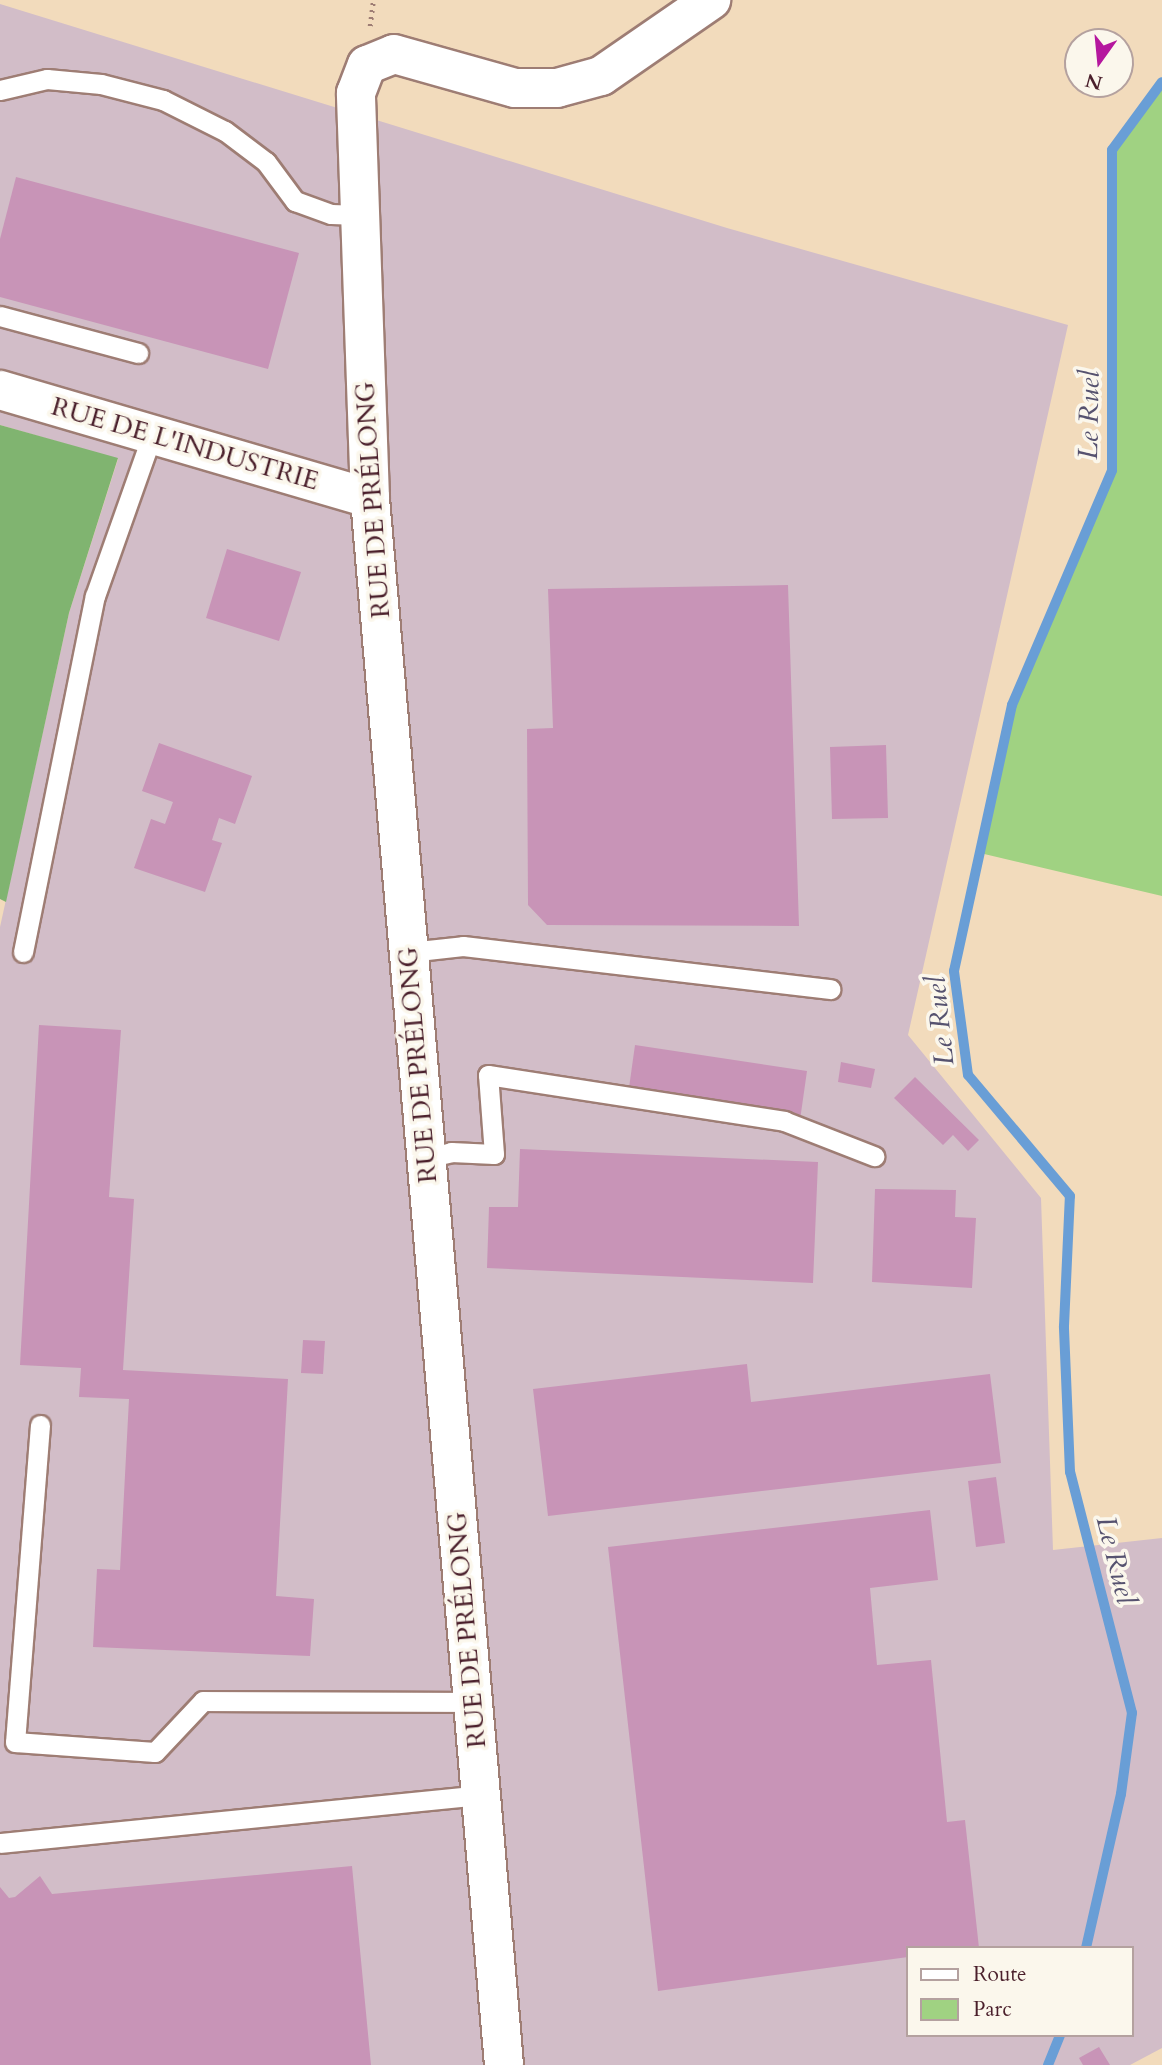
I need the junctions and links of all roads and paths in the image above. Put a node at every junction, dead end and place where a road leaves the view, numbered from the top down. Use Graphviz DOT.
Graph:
graph roads {
  1 [pos="711,0"];
  2 [pos="0,90"];
  3 [pos="360,215"];
  4 [pos="0,316"];
  5 [pos="138,353"];
  6 [pos="0,390"];
  7 [pos="152,435"];
  8 [pos="370,498"];
  9 [pos="409,952"];
  10 [pos="23,953"];
  11 [pos="830,989"];
  12 [pos="874,1156"];
  13 [pos="426,1158"];
  14 [pos="40,1425"];
  15 [pos="473,1702"];
  16 [pos="481,1795"];
  17 [pos="0,1843"];
  18 [pos="504,2065"];
  1 -- 3 [label="street, RUE DE PRÉLONG"];
  2 -- 3 [label="lane"];
  3 -- 8 [label="street, RUE DE PRÉLONG"];
  4 -- 5 [label="lane"];
  6 -- 7 [label="street, RUE DE L'INDUSTRIE"];
  7 -- 8 [label="street, RUE DE L'INDUSTRIE"];
  7 -- 10 [label="lane"];
  8 -- 9 [label="street, RUE DE PRÉLONG"];
  9 -- 11 [label="lane"];
  9 -- 13 [label="street, RUE DE PRÉLONG"];
  12 -- 13 [label="lane"];
  13 -- 15 [label="street, RUE DE PRÉLONG"];
  14 -- 15 [label="lane"];
  15 -- 16 [label="street, RUE DE PRÉLONG"];
  16 -- 17 [label="lane"];
  16 -- 18 [label="street, RUE DE PRÉLONG"];
}
